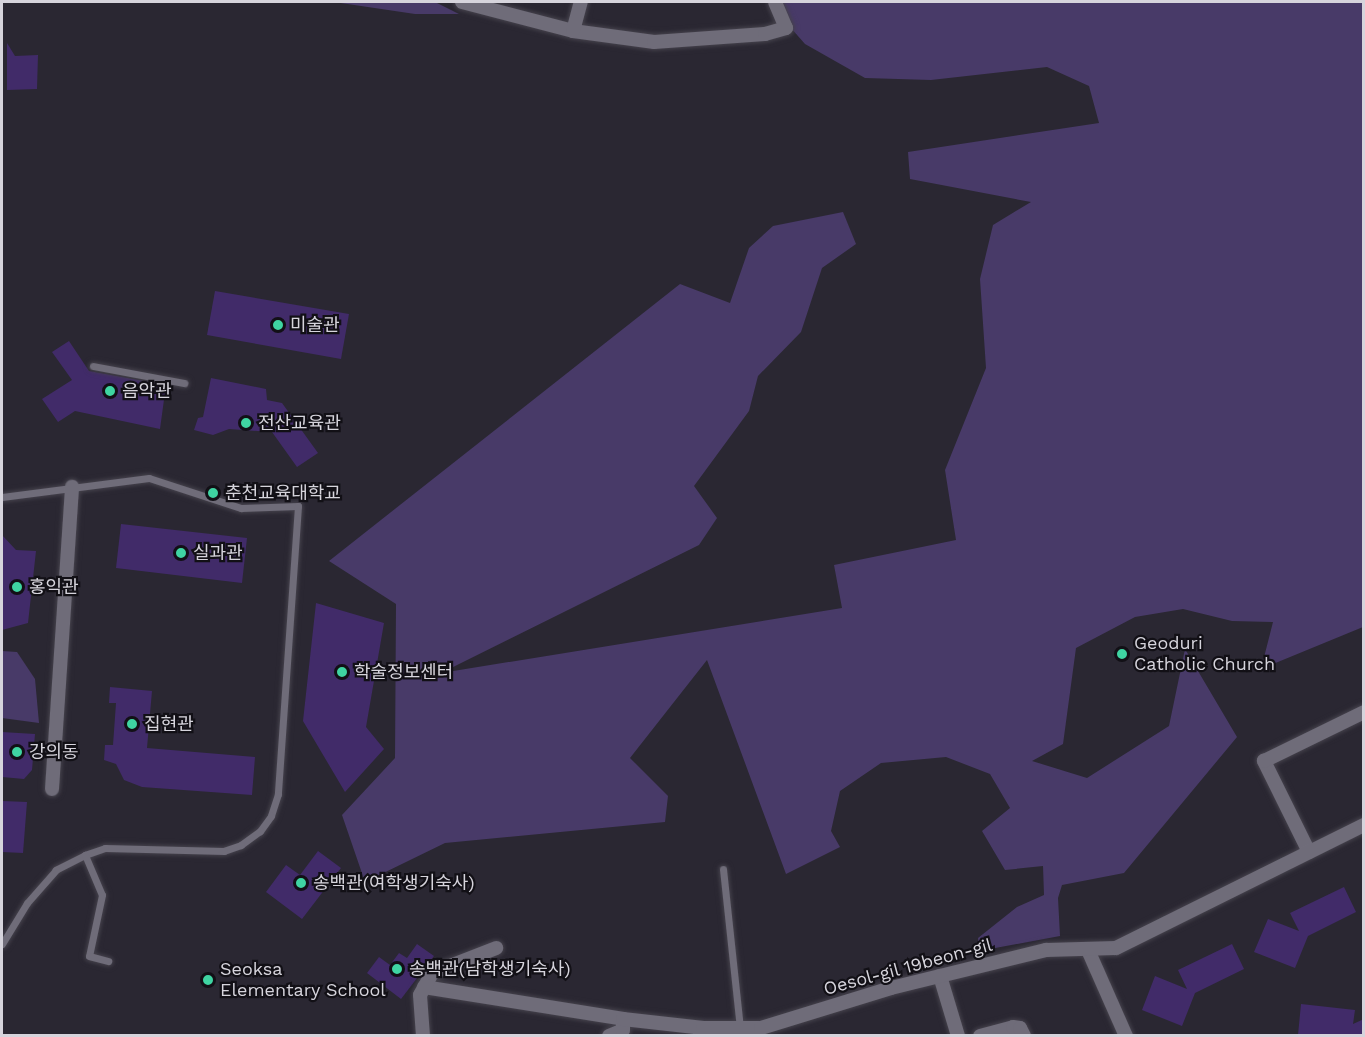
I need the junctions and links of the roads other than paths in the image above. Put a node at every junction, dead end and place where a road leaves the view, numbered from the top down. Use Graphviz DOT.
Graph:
graph roads {
  1 [pos="462,2"];
  2 [pos="580,2"];
  3 [pos="775,2"];
  4 [pos="573,31"];
  5 [pos="93,366"];
  6 [pos="184,382"];
  7 [pos="72,487"];
  8 [pos="2,497"];
  9 [pos="1364,712"];
  10 [pos="52,789"];
  11 [pos="1364,825"];
  12 [pos="1309,852"];
  13 [pos="85,855"];
  14 [pos="723,869"];
  15 [pos="2,944"];
  16 [pos="496,948"];
  17 [pos="1088,950"];
  18 [pos="108,961"];
  19 [pos="940,976"];
  20 [pos="424,987"];
  21 [pos="623,1019"];
  22 [pos="736,1032"];
  23 [pos="423,1035"];
  24 [pos="609,1035"];
  25 [pos="958,1035"];
  26 [pos="980,1035"];
  27 [pos="1024,1035"];
  28 [pos="1126,1035"];
  1 -- 4 [label="street"];
  2 -- 4 [label="street"];
  3 -- 4 [label="street"];
  5 -- 6 [label="lane"];
  7 -- 8 [label="lane"];
  7 -- 10 [label="street"];
  7 -- 13 [label="lane"];
  9 -- 12 [label="street"];
  11 -- 12 [label="street, Oesol-gil 19beon-gil"];
  12 -- 17 [label="street, Oesol-gil 19beon-gil"];
  13 -- 15 [label="lane"];
  13 -- 18 [label="lane"];
  14 -- 22 [label="lane"];
  16 -- 20 [label="street"];
  17 -- 19 [label="street, Oesol-gil 19beon-gil"];
  17 -- 28 [label="street"];
  19 -- 22 [label="street, Oesol-gil 19beon-gil"];
  19 -- 25 [label="street"];
  20 -- 21 [label="street, Oesol-gil 19beon-gil"];
  20 -- 23 [label="street"];
  21 -- 22 [label="street, Oesol-gil 19beon-gil"];
  21 -- 24 [label="street"];
  26 -- 27 [label="street"];
}
